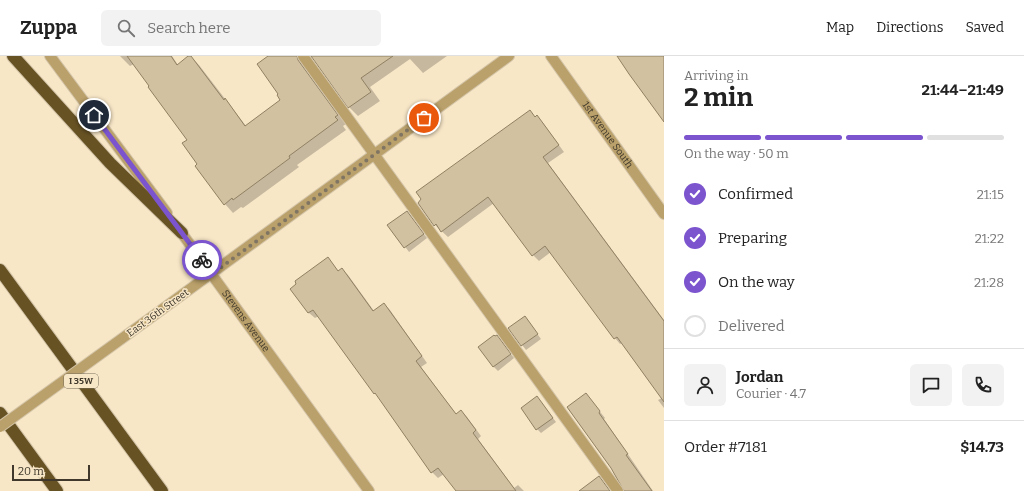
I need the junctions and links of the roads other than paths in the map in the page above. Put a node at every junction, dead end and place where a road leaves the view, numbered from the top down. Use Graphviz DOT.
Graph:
graph roads {
  1 [pos="13,56"];
  2 [pos="50,56"];
  3 [pos="303,56"];
  4 [pos="509,56"];
  5 [pos="551,56"];
  6 [pos="374,154"];
  7 [pos="664,214"];
  8 [pos="182,233"];
  9 [pos="0,270"];
  10 [pos="212,274"];
  11 [pos="0,413"];
  12 [pos="0,427"];
  13 [pos="57,491"];
  14 [pos="162,491"];
  15 [pos="369,491"];
  16 [pos="618,491"];
  1 -- 8 [label="highway"];
  2 -- 8 [label="street, Stevens Avenue"];
  3 -- 6 [label="street"];
  4 -- 6 [label="street, East 36th Street"];
  5 -- 7 [label="street, 1st Avenue South"];
  6 -- 10 [label="street, East 36th Street"];
  6 -- 16 [label="street"];
  8 -- 10 [label="street, Stevens Avenue"];
  9 -- 14 [label="highway, I 35W"];
  10 -- 12 [label="street, East 36th Street, bridge"];
  10 -- 15 [label="street, Stevens Avenue"];
  11 -- 13 [label="highway"];
}
